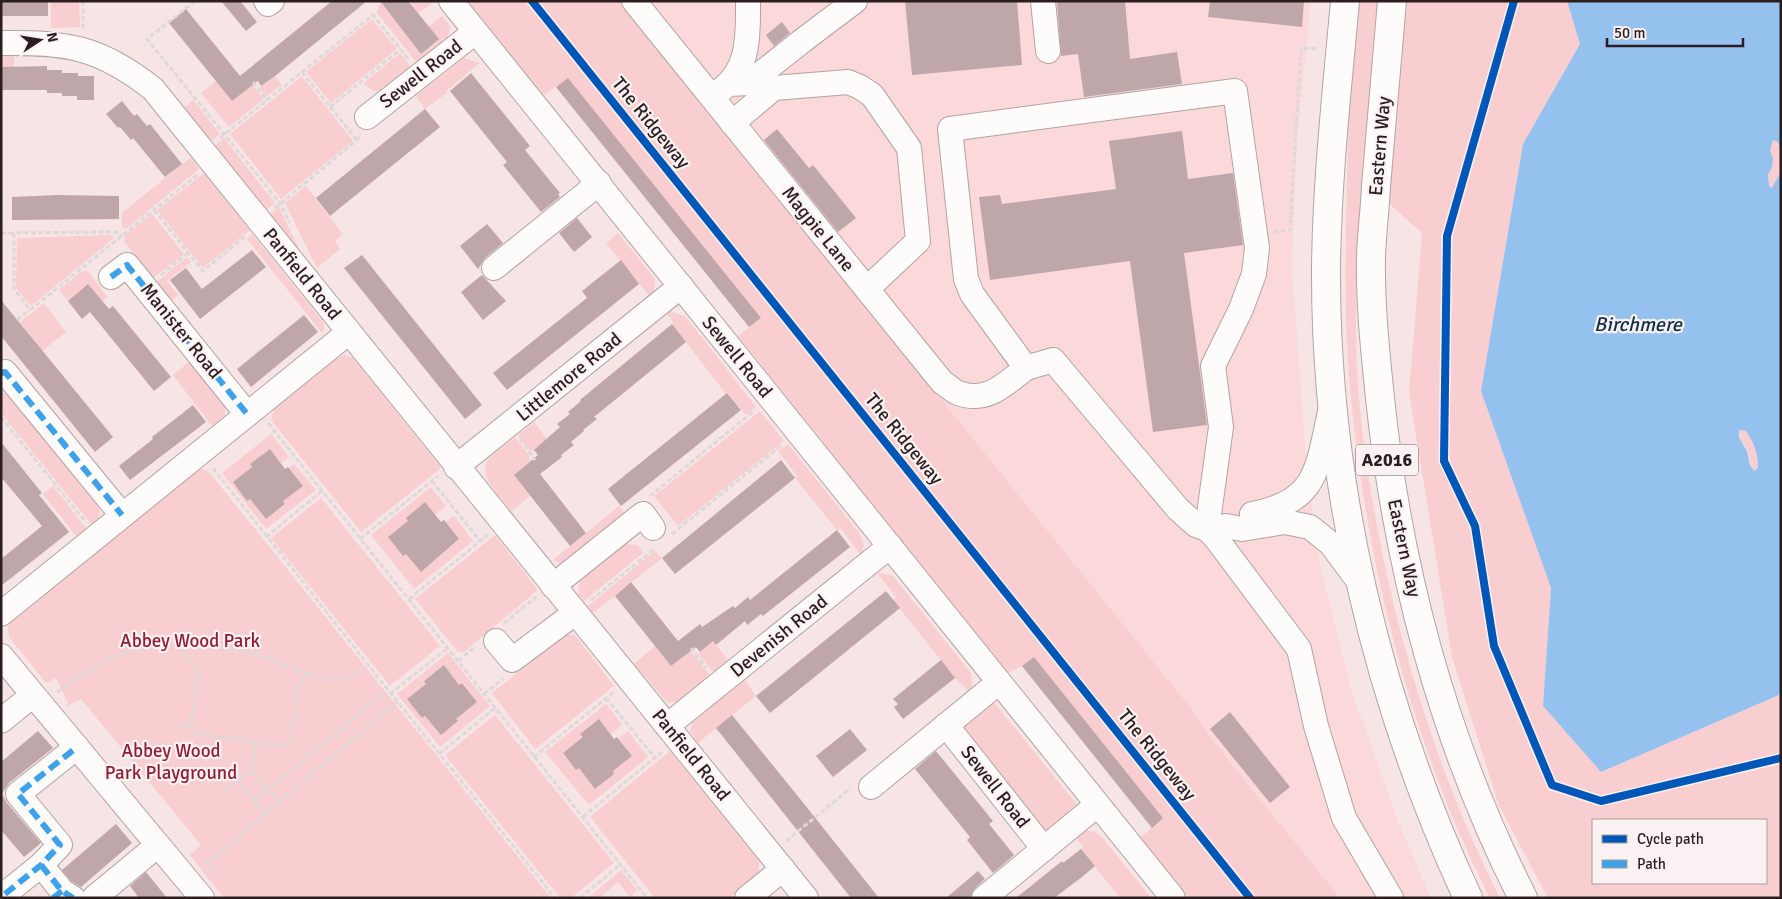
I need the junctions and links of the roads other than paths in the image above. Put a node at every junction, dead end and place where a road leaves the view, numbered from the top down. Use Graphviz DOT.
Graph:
graph roads {
  1 [pos="266,1"];
  2 [pos="272,1"];
  3 [pos="451,1"];
  4 [pos="634,1"];
  5 [pos="748,1"];
  6 [pos="855,1"];
  7 [pos="1043,1"];
  8 [pos="1345,1"];
  9 [pos="1392,1"];
  10 [pos="476,32"];
  11 [pos="1,42"];
  12 [pos="1048,51"];
  13 [pos="720,91"];
  14 [pos="367,117"];
  15 [pos="732,123"];
  16 [pos="599,183"];
  17 [pos="494,268"];
  18 [pos="111,277"];
  19 [pos="681,286"];
  20 [pos="870,293"];
  21 [pos="349,332"];
  22 [pos="1026,368"];
  23 [pos="1,373"];
  24 [pos="1333,400"];
  25 [pos="251,410"];
  26 [pos="455,465"];
  27 [pos="122,515"];
  28 [pos="1217,528"];
  29 [pos="663,534"];
  30 [pos="890,546"];
  31 [pos="553,586"];
  32 [pos="1362,586"];
  33 [pos="575,613"];
  34 [pos="1,614"];
  35 [pos="496,640"];
  36 [pos="1,656"];
  37 [pos="999,682"];
  38 [pos="36,699"];
  39 [pos="1,721"];
  40 [pos="946,725"];
  41 [pos="673,732"];
  42 [pos="77,747"];
  43 [pos="871,787"];
  44 [pos="1097,805"];
  45 [pos="158,845"];
  46 [pos="1044,849"];
  47 [pos="776,862"];
  48 [pos="41,865"];
  49 [pos="5,894"];
  50 [pos="62,895"];
  51 [pos="94,898"];
  52 [pos="202,898"];
  53 [pos="747,898"];
  54 [pos="806,898"];
  55 [pos="984,898"];
  56 [pos="1173,898"];
  57 [pos="1391,898"];
  58 [pos="1468,898"];
  59 [pos="1523,898"];
  1 -- 2 [label="street"];
  3 -- 10 [label="street, Sewell Road"];
  4 -- 13 [label="street, Magpie Lane"];
  5 -- 13 [label="street"];
  6 -- 13 [label="street"];
  7 -- 12 [label="street"];
  8 -- 24 [label="main road, A2016"];
  9 -- 59 [label="main road, Eastern Way / A2016"];
  10 -- 14 [label="street, Sewell Road"];
  10 -- 16 [label="street, Sewell Road"];
  11 -- 21 [label="street, Panfield Road"];
  13 -- 15 [label="street, Magpie Lane"];
  15 -- 20 [label="street, Magpie Lane"];
  15 -- 20 [label="street"];
  16 -- 17 [label="street"];
  16 -- 19 [label="street, Sewell Road"];
  18 -- 25 [label="street, Manister Road"];
  19 -- 26 [label="street, Littlemore Road"];
  19 -- 30 [label="street, Sewell Road"];
  20 -- 22 [label="street, Magpie Lane"];
  21 -- 25 [label="street"];
  21 -- 26 [label="street, Panfield Road"];
  22 -- 28 [label="street"];
  22 -- 28 [label="street"];
  23 -- 27 [label="street"];
  24 -- 28 [label="street"];
  24 -- 32 [label="main road, A2016"];
  25 -- 27 [label="street"];
  26 -- 31 [label="street, Panfield Road"];
  27 -- 34 [label="street"];
  28 -- 32 [label="street"];
  28 -- 57 [label="street"];
  29 -- 31 [label="street"];
  30 -- 37 [label="street, Sewell Road"];
  30 -- 41 [label="street, Devenish Road"];
  31 -- 33 [label="street, Panfield Road"];
  32 -- 58 [label="main road, A2016"];
  33 -- 35 [label="street"];
  33 -- 41 [label="street, Panfield Road"];
  36 -- 38 [label="street"];
  37 -- 40 [label="street"];
  37 -- 44 [label="street, Sewell Road"];
  38 -- 39 [label="street"];
  38 -- 42 [label="street"];
  40 -- 43 [label="street"];
  40 -- 46 [label="street, Sewell Road"];
  41 -- 47 [label="street, Panfield Road"];
  42 -- 45 [label="street"];
  42 -- 48 [label="street"];
  44 -- 46 [label="street"];
  44 -- 56 [label="street, Sewell Road"];
  45 -- 51 [label="street"];
  45 -- 52 [label="street"];
  46 -- 55 [label="street"];
  47 -- 53 [label="street"];
  47 -- 54 [label="street, Panfield Road"];
  48 -- 49 [label="street"];
  48 -- 50 [label="street"];
}
